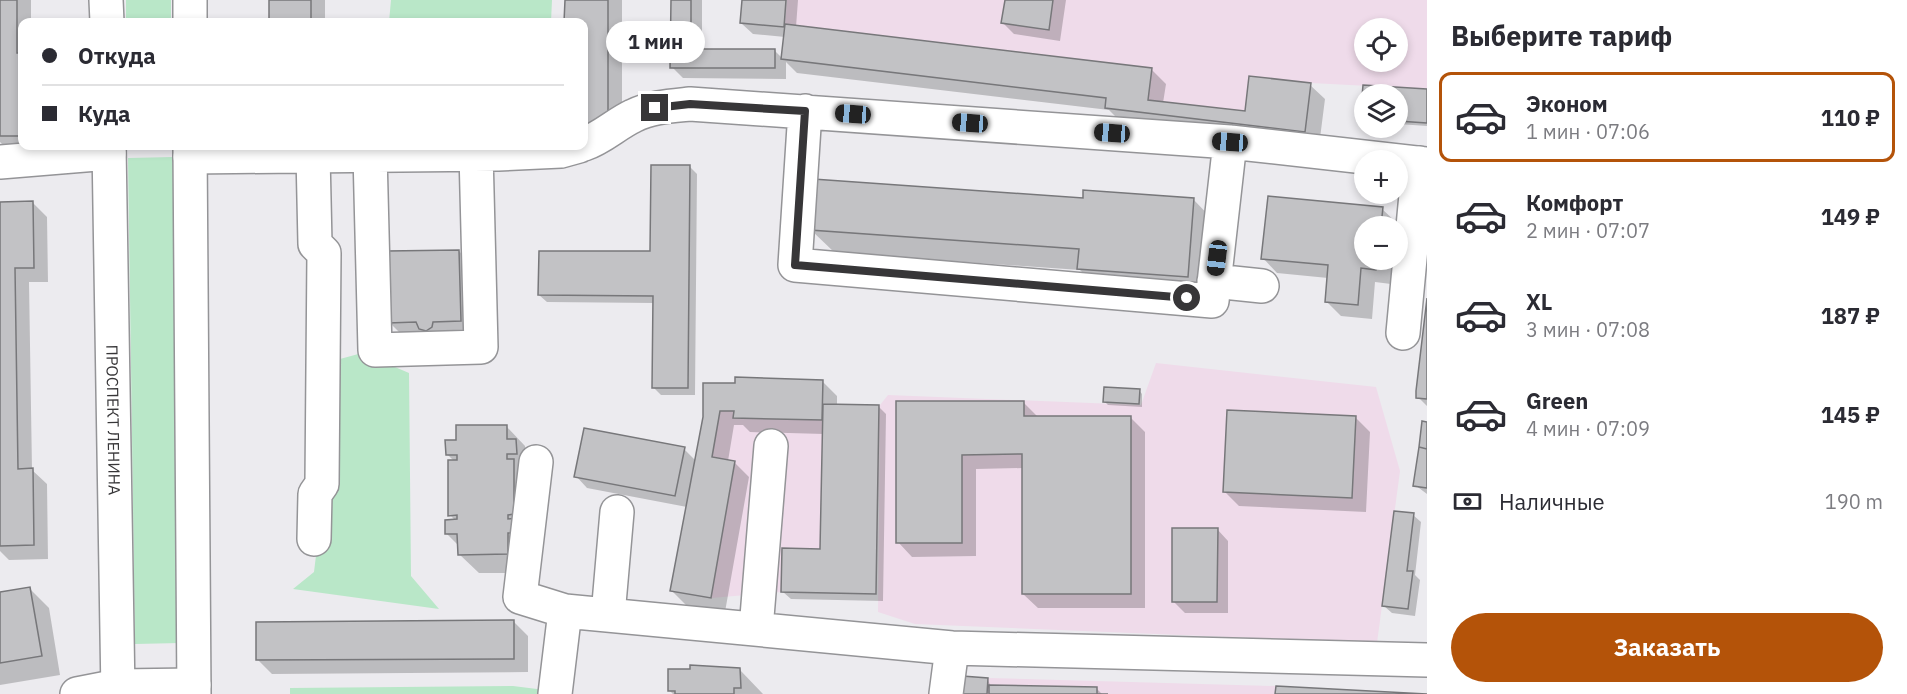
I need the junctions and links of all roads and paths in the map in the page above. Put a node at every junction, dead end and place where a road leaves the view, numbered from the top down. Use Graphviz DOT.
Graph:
graph roads {
  1 [pos="106,0"];
  2 [pos="190,0"];
  3 [pos="107,18"];
  4 [pos="190,18"];
  5 [pos="805,111"];
  6 [pos="1230,142"];
  7 [pos="588,143"];
  8 [pos="103,150"];
  9 [pos="109,150"];
  10 [pos="565,150"];
  11 [pos="190,151"];
  12 [pos="476,153"];
  13 [pos="370,154"];
  14 [pos="313,155"];
  15 [pos="0,162"];
  16 [pos="1423,163"];
  17 [pos="1214,281"];
  18 [pos="1262,286"];
  19 [pos="1403,333"];
  20 [pos="771,446"];
  21 [pos="536,462"];
  22 [pos="617,512"];
  23 [pos="314,539"];
  24 [pos="565,611"];
  25 [pos="608,615"];
  26 [pos="756,629"];
  27 [pos="952,648"];
  28 [pos="1427,660"];
  29 [pos="194,689"];
  30 [pos="118,690"];
  31 [pos="77,694"];
  32 [pos="555,694"];
  33 [pos="945,694"];
  1 -- 3 [label="street"];
  2 -- 4 [label="street"];
  5 -- 6 [label="street"];
  5 -- 7 [label="street"];
  5 -- 17 [label="street"];
  6 -- 16 [label="street"];
  6 -- 17 [label="street"];
  8 -- 15 [label="street"];
  9 -- 30 [label="street, ПРОСПЕКТ ЛЕНИНА"];
  10 -- 12 [label="street"];
  11 -- 14 [label="street"];
  11 -- 29 [label="street"];
  12 -- 13 [label="street"];
  12 -- 13 [label="street"];
  13 -- 14 [label="street"];
  14 -- 23 [label="street"];
  16 -- 19 [label="street"];
  17 -- 18 [label="street"];
  20 -- 26 [label="street"];
  21 -- 24 [label="street"];
  22 -- 25 [label="street"];
  24 -- 25 [label="street"];
  24 -- 32 [label="street"];
  25 -- 26 [label="street"];
  26 -- 27 [label="street"];
  27 -- 28 [label="street"];
  27 -- 33 [label="street"];
  29 -- 30 [label="street"];
  30 -- 31 [label="street"];
}
